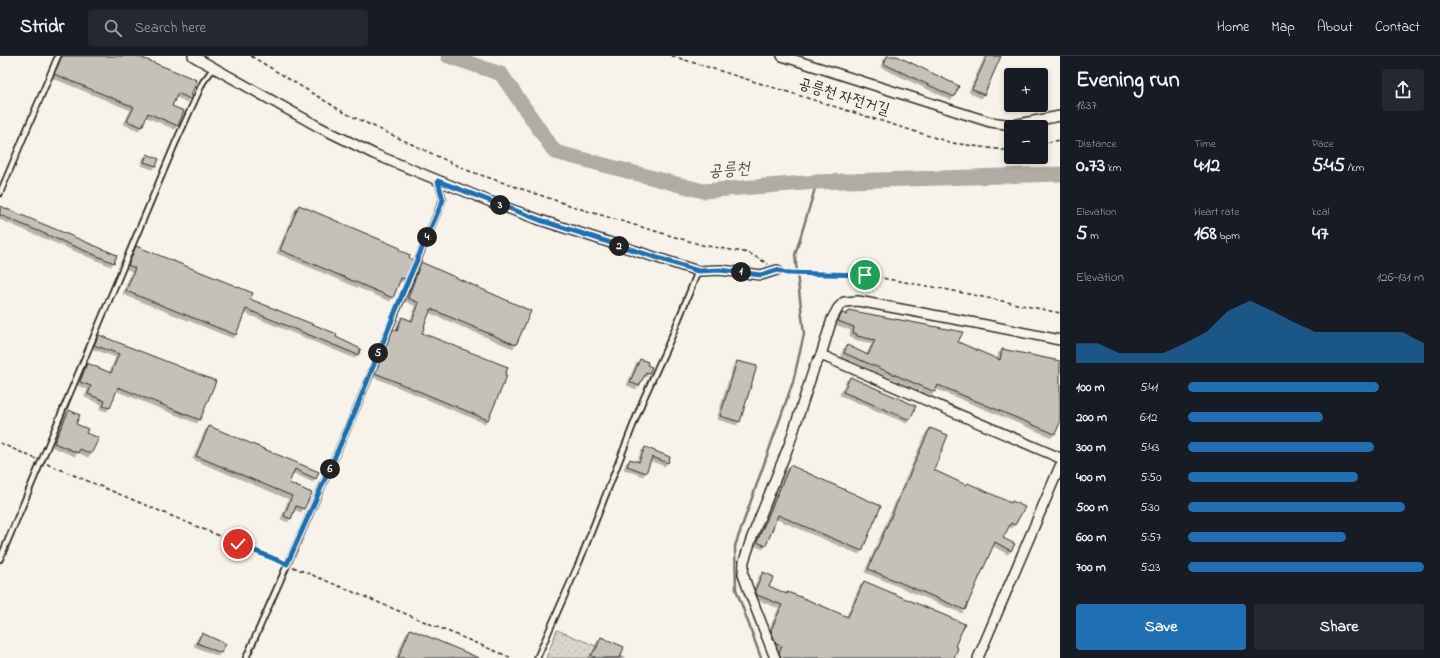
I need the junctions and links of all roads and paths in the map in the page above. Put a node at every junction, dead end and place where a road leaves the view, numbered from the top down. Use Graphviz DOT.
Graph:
graph roads {
  1 [pos="58,56"];
  2 [pos="193,56"];
  3 [pos="251,56"];
  4 [pos="672,56"];
  5 [pos="782,56"];
  6 [pos="213,69"];
  7 [pos="1060,116"];
  8 [pos="1060,140"];
  9 [pos="1048,143"];
  10 [pos="1004,150"];
  11 [pos="438,181"];
  12 [pos="0,193"];
  13 [pos="777,270"];
  14 [pos="698,271"];
  15 [pos="1060,313"];
  16 [pos="1060,340"];
  17 [pos="821,355"];
  18 [pos="0,443"];
  19 [pos="1060,458"];
  20 [pos="41,462"];
  21 [pos="1060,466"];
  22 [pos="0,559"];
  23 [pos="287,564"];
  24 [pos="246,658"];
  25 [pos="512,658"];
  26 [pos="537,658"];
  27 [pos="775,658"];
  28 [pos="978,658"];
  1 -- 12 [label="lane"];
  2 -- 6 [label="street"];
  3 -- 13 [label="path"];
  4 -- 10 [label="path, 공릉천 자전거길"];
  5 -- 7 [label="street"];
  6 -- 11 [label="street"];
  6 -- 20 [label="lane"];
  8 -- 9 [label="path"];
  11 -- 14 [label="street"];
  11 -- 23 [label="lane"];
  13 -- 14 [label="street"];
  13 -- 15 [label="path"];
  14 -- 26 [label="lane"];
  16 -- 17 [label="street"];
  17 -- 19 [label="street"];
  17 -- 27 [label="street"];
  18 -- 20 [label="path"];
  20 -- 22 [label="lane"];
  20 -- 23 [label="path"];
  21 -- 28 [label="street"];
  23 -- 24 [label="lane"];
  23 -- 25 [label="path"];
}
